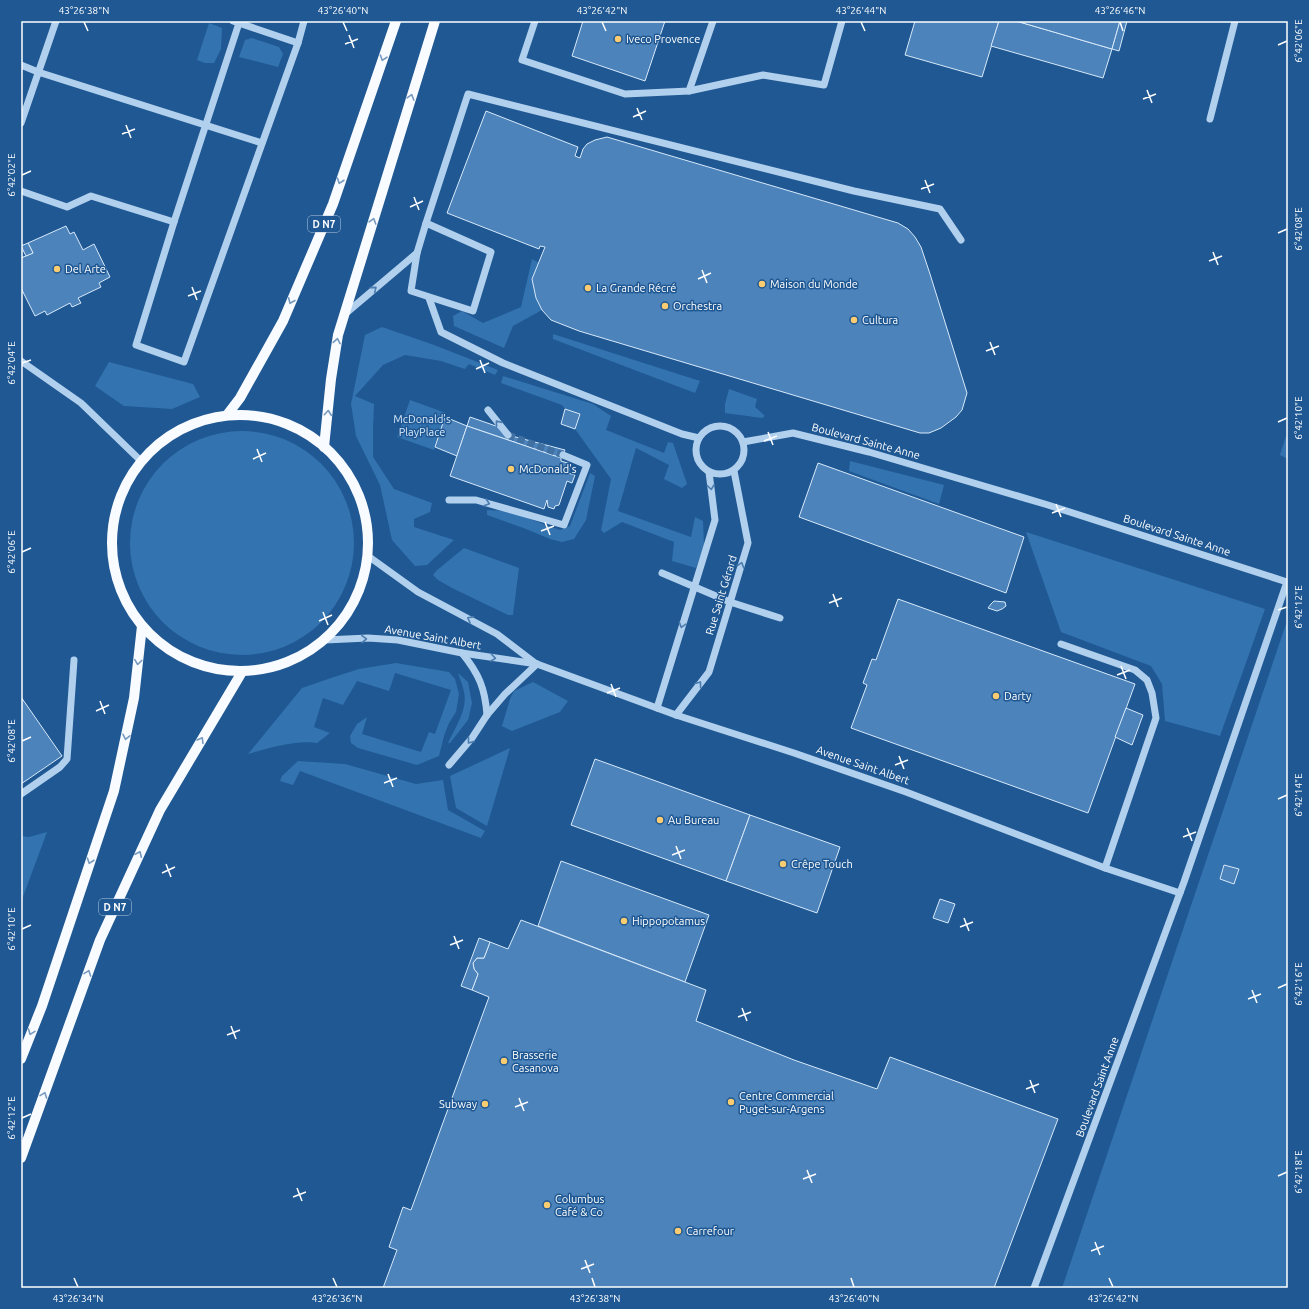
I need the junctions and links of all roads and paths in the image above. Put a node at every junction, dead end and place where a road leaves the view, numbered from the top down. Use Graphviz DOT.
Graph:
graph roads {
  1 [pos="56,21"];
  2 [pos="304,21"];
  3 [pos="396,21"];
  4 [pos="435,21"];
  5 [pos="535,21"];
  6 [pos="713,21"];
  7 [pos="842,21"];
  8 [pos="1235,21"];
  9 [pos="236,22"];
  10 [pos="298,43"];
  11 [pos="21,65"];
  12 [pos="38,72"];
  13 [pos="689,91"];
  14 [pos="1210,119"];
  15 [pos="21,122"];
  16 [pos="206,125"];
  17 [pos="262,143"];
  18 [pos="21,191"];
  19 [pos="174,222"];
  20 [pos="426,223"];
  21 [pos="961,240"];
  22 [pos="417,253"];
  23 [pos="429,298"];
  24 [pos="345,314"];
  25 [pos="21,361"];
  26 [pos="488,410"];
  27 [pos="227,415"];
  28 [pos="508,435"];
  29 [pos="699,438"];
  30 [pos="743,442"];
  31 [pos="324,446"];
  32 [pos="563,455"];
  33 [pos="142,461"];
  34 [pos="734,470"];
  35 [pos="709,472"];
  36 [pos="449,500"];
  37 [pos="368,556"];
  38 [pos="662,573"];
  39 [pos="694,587"];
  40 [pos="730,602"];
  41 [pos="780,618"];
  42 [pos="142,626"];
  43 [pos="325,640"];
  44 [pos="1061,644"];
  45 [pos="462,653"];
  46 [pos="74,660"];
  47 [pos="537,664"];
  48 [pos="242,672"];
  49 [pos="657,708"];
  50 [pos="487,715"];
  51 [pos="676,715"];
  52 [pos="449,765"];
  53 [pos="21,794"];
  54 [pos="1105,868"];
  55 [pos="1180,893"];
  56 [pos="21,1060"];
  57 [pos="21,1158"];
  58 [pos="1034,1288"];
  1 -- 12 [label="lane"];
  2 -- 10 [label="lane"];
  3 -- 27 [label="main road, D N7, one-way"];
  24 -- 4 [label="main road, one-way"];
  5 -- 13 [label="lane"];
  6 -- 13 [label="lane"];
  7 -- 13 [label="lane"];
  8 -- 14 [label="lane"];
  9 -- 10 [label="lane"];
  9 -- 16 [label="lane"];
  10 -- 17 [label="lane"];
  11 -- 12 [label="lane"];
  12 -- 15 [label="lane"];
  12 -- 16 [label="lane"];
  16 -- 17 [label="lane"];
  16 -- 19 [label="lane"];
  17 -- 19 [label="lane"];
  18 -- 19 [label="lane"];
  20 -- 21 [label="lane"];
  20 -- 22 [label="lane"];
  20 -- 23 [label="lane"];
  22 -- 23 [label="lane"];
  24 -- 22 [label="lane, one-way"];
  23 -- 29 [label="lane"];
  31 -- 24 [label="main road, one-way"];
  25 -- 33 [label="lane"];
  28 -- 26 [label="lane, one-way"];
  27 -- 31 [label="main road"];
  27 -- 33 [label="main road"];
  29 -- 30 [label="lane"];
  29 -- 35 [label="lane"];
  30 -- 34 [label="lane"];
  30 -- 55 [label="lane, Boulevard Sainte Anne"];
  31 -- 37 [label="main road"];
  36 -- 32 [label="lane, one-way"];
  33 -- 42 [label="main road"];
  34 -- 35 [label="lane"];
  40 -- 34 [label="lane, Rue Saint Gérard, one-way"];
  35 -- 39 [label="lane, one-way"];
  37 -- 43 [label="main road"];
  47 -- 37 [label="lane, Avenue Saint Albert, one-way"];
  38 -- 39 [label="lane"];
  39 -- 40 [label="lane"];
  39 -- 49 [label="lane, one-way"];
  40 -- 41 [label="lane"];
  51 -- 40 [label="lane, Rue Saint Gérard, one-way"];
  42 -- 48 [label="main road"];
  42 -- 56 [label="main road, one-way"];
  43 -- 45 [label="lane, Avenue Saint Albert, one-way"];
  43 -- 48 [label="main road"];
  44 -- 54 [label="lane"];
  45 -- 47 [label="lane, Avenue Saint Albert, one-way"];
  45 -- 50 [label="lane"];
  46 -- 53 [label="lane"];
  47 -- 49 [label="lane, Avenue Saint Albert"];
  47 -- 50 [label="lane"];
  57 -- 48 [label="main road, D N7, one-way"];
  49 -- 51 [label="lane, Avenue Saint Albert"];
  50 -- 52 [label="lane, one-way"];
  51 -- 54 [label="lane, Avenue Saint Albert"];
  54 -- 55 [label="lane, Avenue Saint Albert"];
  55 -- 58 [label="lane, Boulevard Saint Anne"];
}
